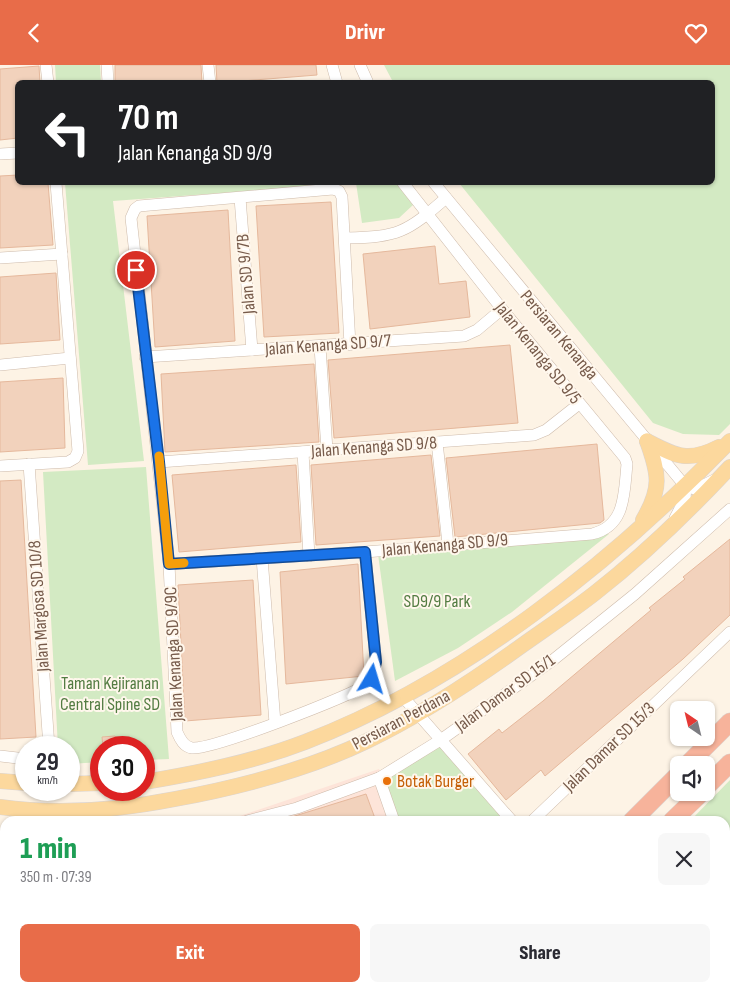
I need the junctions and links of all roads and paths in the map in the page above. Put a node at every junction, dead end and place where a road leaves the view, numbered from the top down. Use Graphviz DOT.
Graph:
graph roads {
  1 [pos="46,65"];
  2 [pos="107,65"];
  3 [pos="208,65"];
  4 [pos="332,65"];
  5 [pos="360,65"];
  6 [pos="48,80"];
  7 [pos="108,80"];
  8 [pos="210,80"];
  9 [pos="336,80"];
  10 [pos="367,80"];
  11 [pos="15,153"];
  12 [pos="0,154"];
  13 [pos="56,185"];
  14 [pos="404,185"];
  15 [pos="436,185"];
  16 [pos="240,198"];
  17 [pos="446,198"];
  18 [pos="427,215"];
  19 [pos="346,238"];
  20 [pos="62,254"];
  21 [pos="0,258"];
  22 [pos="502,309"];
  23 [pos="350,345"];
  24 [pos="320,347"];
  25 [pos="252,350"];
  26 [pos="146,357"];
  27 [pos="70,358"];
  28 [pos="0,365"];
  29 [pos="579,404"];
  30 [pos="646,441"];
  31 [pos="730,441"];
  32 [pos="437,442"];
  33 [pos="327,450"];
  34 [pos="304,452"];
  35 [pos="159,462"];
  36 [pos="29,464"];
  37 [pos="0,466"];
  38 [pos="726,472"];
  39 [pos="686,487"];
  40 [pos="730,509"];
  41 [pos="672,524"];
  42 [pos="639,528"];
  43 [pos="602,531"];
  44 [pos="448,544"];
  45 [pos="365,552"];
  46 [pos="309,556"];
  47 [pos="262,559"];
  48 [pos="169,564"];
  49 [pos="730,632"];
  50 [pos="404,698"];
  51 [pos="419,714"];
  52 [pos="730,722"];
  53 [pos="275,723"];
  54 [pos="48,736"];
  55 [pos="442,739"];
  56 [pos="696,756"];
  57 [pos="0,757"];
  58 [pos="15,758"];
  59 [pos="730,763"];
  60 [pos="221,769"];
  61 [pos="379,778"];
  62 [pos="715,778"];
  63 [pos="0,781"];
  64 [pos="155,781"];
  65 [pos="15,782"];
  66 [pos="670,783"];
  67 [pos="225,790"];
  68 [pos="693,801"];
  69 [pos="0,807"];
  70 [pos="266,816"];
  71 [pos="392,816"];
  72 [pos="508,816"];
  73 [pos="537,816"];
  74 [pos="637,816"];
  75 [pos="677,816"];
  1 -- 6 [label="street"];
  2 -- 7 [label="street"];
  3 -- 8 [label="street"];
  4 -- 9 [label="street"];
  5 -- 10 [label="street"];
  11 -- 12 [label="street"];
  13 -- 20 [label="street"];
  14 -- 18 [label="street, Jalan Kenanga SD 9/5"];
  15 -- 17 [label="street, Persiaran Kenanga"];
  16 -- 19 [label="street"];
  16 -- 25 [label="street, Jalan SD 9/7B"];
  16 -- 26 [label="street, Jalan Kenanga SD 9/9C"];
  17 -- 18 [label="street"];
  17 -- 30 [label="street, Persiaran Kenanga"];
  18 -- 19 [label="street"];
  18 -- 22 [label="street, Jalan Kenanga SD 9/5"];
  19 -- 23 [label="street"];
  20 -- 21 [label="street"];
  20 -- 27 [label="street"];
  22 -- 23 [label="street, Jalan Kenanga SD 9/7"];
  22 -- 29 [label="street, Jalan Kenanga SD 9/5"];
  23 -- 24 [label="street, Jalan Kenanga SD 9/7"];
  24 -- 25 [label="street, Jalan Kenanga SD 9/7"];
  24 -- 33 [label="street"];
  25 -- 26 [label="street, Jalan Kenanga SD 9/7"];
  26 -- 35 [label="street, Jalan Kenanga SD 9/9C"];
  27 -- 28 [label="street"];
  27 -- 36 [label="street"];
  29 -- 32 [label="street, Jalan Kenanga SD 9/8"];
  29 -- 43 [label="street, Jalan Kenanga SD 9/5"];
  30 -- 31 [label="main road"];
  30 -- 39 [label="street, Persiaran Kenanga"];
  30 -- 42 [label="main road"];
  31 -- 39 [label="main road, Persiaran Perdana"];
  32 -- 33 [label="street, Jalan Kenanga SD 9/8"];
  32 -- 44 [label="street"];
  33 -- 34 [label="street, Jalan Kenanga SD 9/8"];
  34 -- 35 [label="street, Jalan Kenanga SD 9/8"];
  34 -- 46 [label="street"];
  35 -- 48 [label="street, Jalan Kenanga SD 9/9C"];
  36 -- 37 [label="street"];
  36 -- 54 [label="street, Jalan Margosa SD 10/8"];
  38 -- 39 [label="street"];
  38 -- 41 [label="main road, Persiaran Perdana"];
  39 -- 41 [label="street"];
  39 -- 42 [label="main road, Persiaran Perdana"];
  40 -- 55 [label="street, Jalan Damar SD 15/1"];
  41 -- 51 [label="main road, Persiaran Perdana"];
  42 -- 50 [label="main road, Persiaran Perdana"];
  43 -- 44 [label="street, Jalan Kenanga SD 9/9"];
  44 -- 45 [label="street, Jalan Kenanga SD 9/9"];
  45 -- 46 [label="street, Jalan Kenanga SD 9/9"];
  45 -- 53 [label="street"];
  46 -- 47 [label="street, Jalan Kenanga SD 9/9"];
  47 -- 48 [label="street, Jalan Kenanga SD 9/9"];
  47 -- 53 [label="street"];
  48 -- 53 [label="street, Jalan Kenanga SD 9/9C"];
  49 -- 73 [label="street, Jalan Damar SD 15/3"];
  50 -- 51 [label="street"];
  50 -- 60 [label="main road, Persiaran Perdana"];
  51 -- 55 [label="street"];
  51 -- 67 [label="main road, Persiaran Perdana"];
  52 -- 56 [label="highway"];
  55 -- 61 [label="street, Jalan Damar SD 15/1"];
  55 -- 72 [label="street"];
  57 -- 58 [label="street"];
  59 -- 62 [label="highway"];
  60 -- 64 [label="main road, Persiaran Perdana"];
  60 -- 67 [label="main road"];
  61 -- 70 [label="street, Jalan Damar SD 15/1"];
  61 -- 71 [label="street"];
  63 -- 65 [label="main road"];
  66 -- 74 [label="highway"];
  67 -- 69 [label="main road, Persiaran Perdana"];
  68 -- 75 [label="highway"];
}
